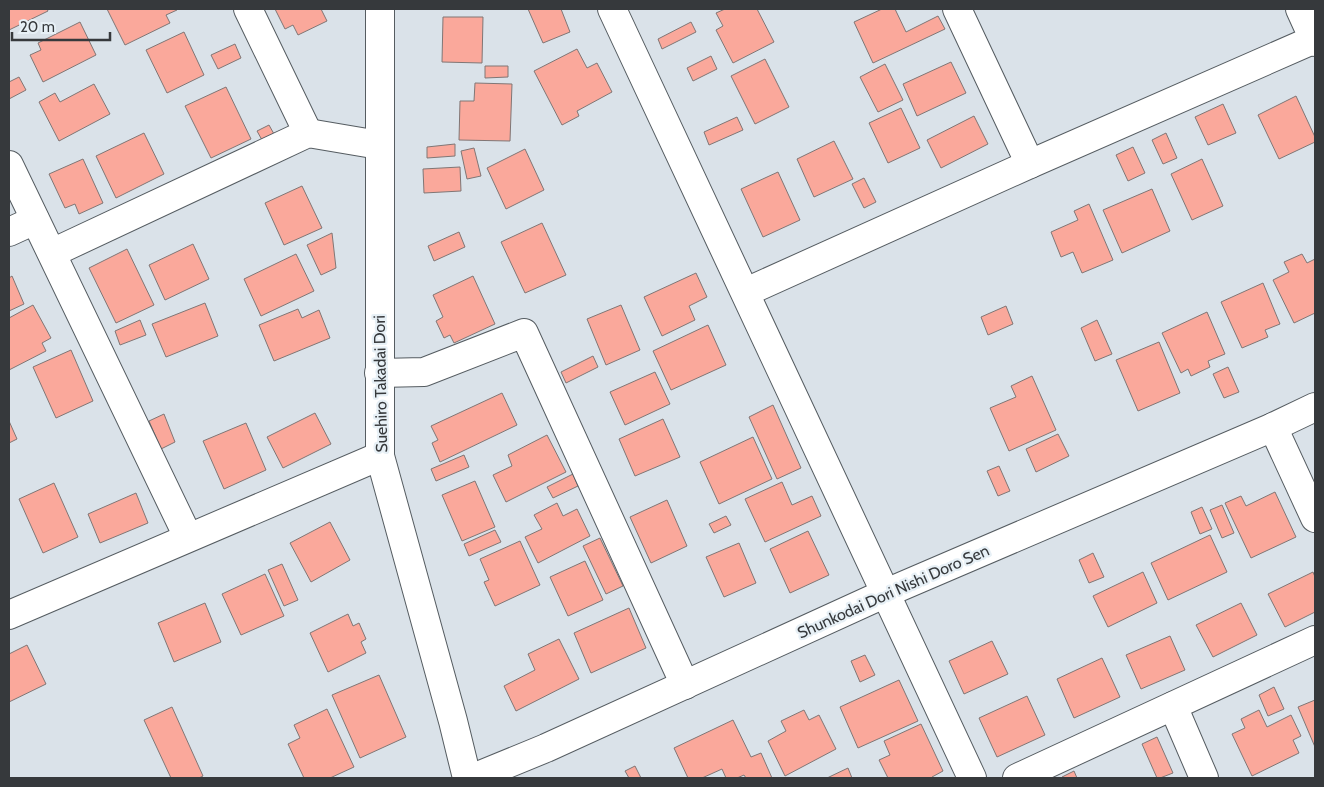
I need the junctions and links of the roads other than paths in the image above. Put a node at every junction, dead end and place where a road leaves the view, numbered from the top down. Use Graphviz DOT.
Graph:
graph roads {
  1 [pos="248,9"];
  2 [pos="380,9"];
  3 [pos="612,9"];
  4 [pos="958,9"];
  5 [pos="1300,9"];
  6 [pos="1315,40"];
  7 [pos="308,133"];
  8 [pos="379,145"];
  9 [pos="1030,164"];
  10 [pos="9,166"];
  11 [pos="35,220"];
  12 [pos="9,232"];
  13 [pos="52,253"];
  14 [pos="746,292"];
  15 [pos="380,373"];
  16 [pos="1315,407"];
  17 [pos="1273,427"];
  18 [pos="380,456"];
  19 [pos="1315,518"];
  20 [pos="188,537"];
  21 [pos="886,593"];
  22 [pos="9,614"];
  23 [pos="1315,640"];
  24 [pos="685,685"];
  25 [pos="1173,706"];
  26 [pos="467,778"];
  27 [pos="473,778"];
  28 [pos="972,778"];
  29 [pos="1016,778"];
  30 [pos="1204,778"];
  1 -- 7 [label="street"];
  2 -- 8 [label="street, Suehiro Takadai Dori"];
  3 -- 14 [label="street"];
  4 -- 9 [label="street"];
  5 -- 6 [label="street"];
  6 -- 9 [label="street"];
  7 -- 8 [label="street"];
  7 -- 13 [label="street"];
  8 -- 15 [label="street, Suehiro Takadai Dori"];
  9 -- 14 [label="street"];
  10 -- 11 [label="street"];
  11 -- 12 [label="street"];
  11 -- 13 [label="street"];
  13 -- 20 [label="street"];
  14 -- 21 [label="street"];
  15 -- 18 [label="street, Suehiro Takadai Dori"];
  15 -- 24 [label="street"];
  16 -- 17 [label="street, Shunkodai Dori Nishi Doro Sen"];
  17 -- 19 [label="street"];
  17 -- 21 [label="street, Shunkodai Dori Nishi Doro Sen"];
  18 -- 20 [label="street"];
  18 -- 26 [label="street, Suehiro Takadai Dori"];
  20 -- 22 [label="street"];
  21 -- 24 [label="street, Shunkodai Dori Nishi Doro Sen"];
  21 -- 28 [label="street"];
  23 -- 25 [label="street"];
  24 -- 27 [label="street, Shunkodai Dori Nishi Doro Sen"];
  25 -- 29 [label="street"];
  25 -- 30 [label="street"];
}
